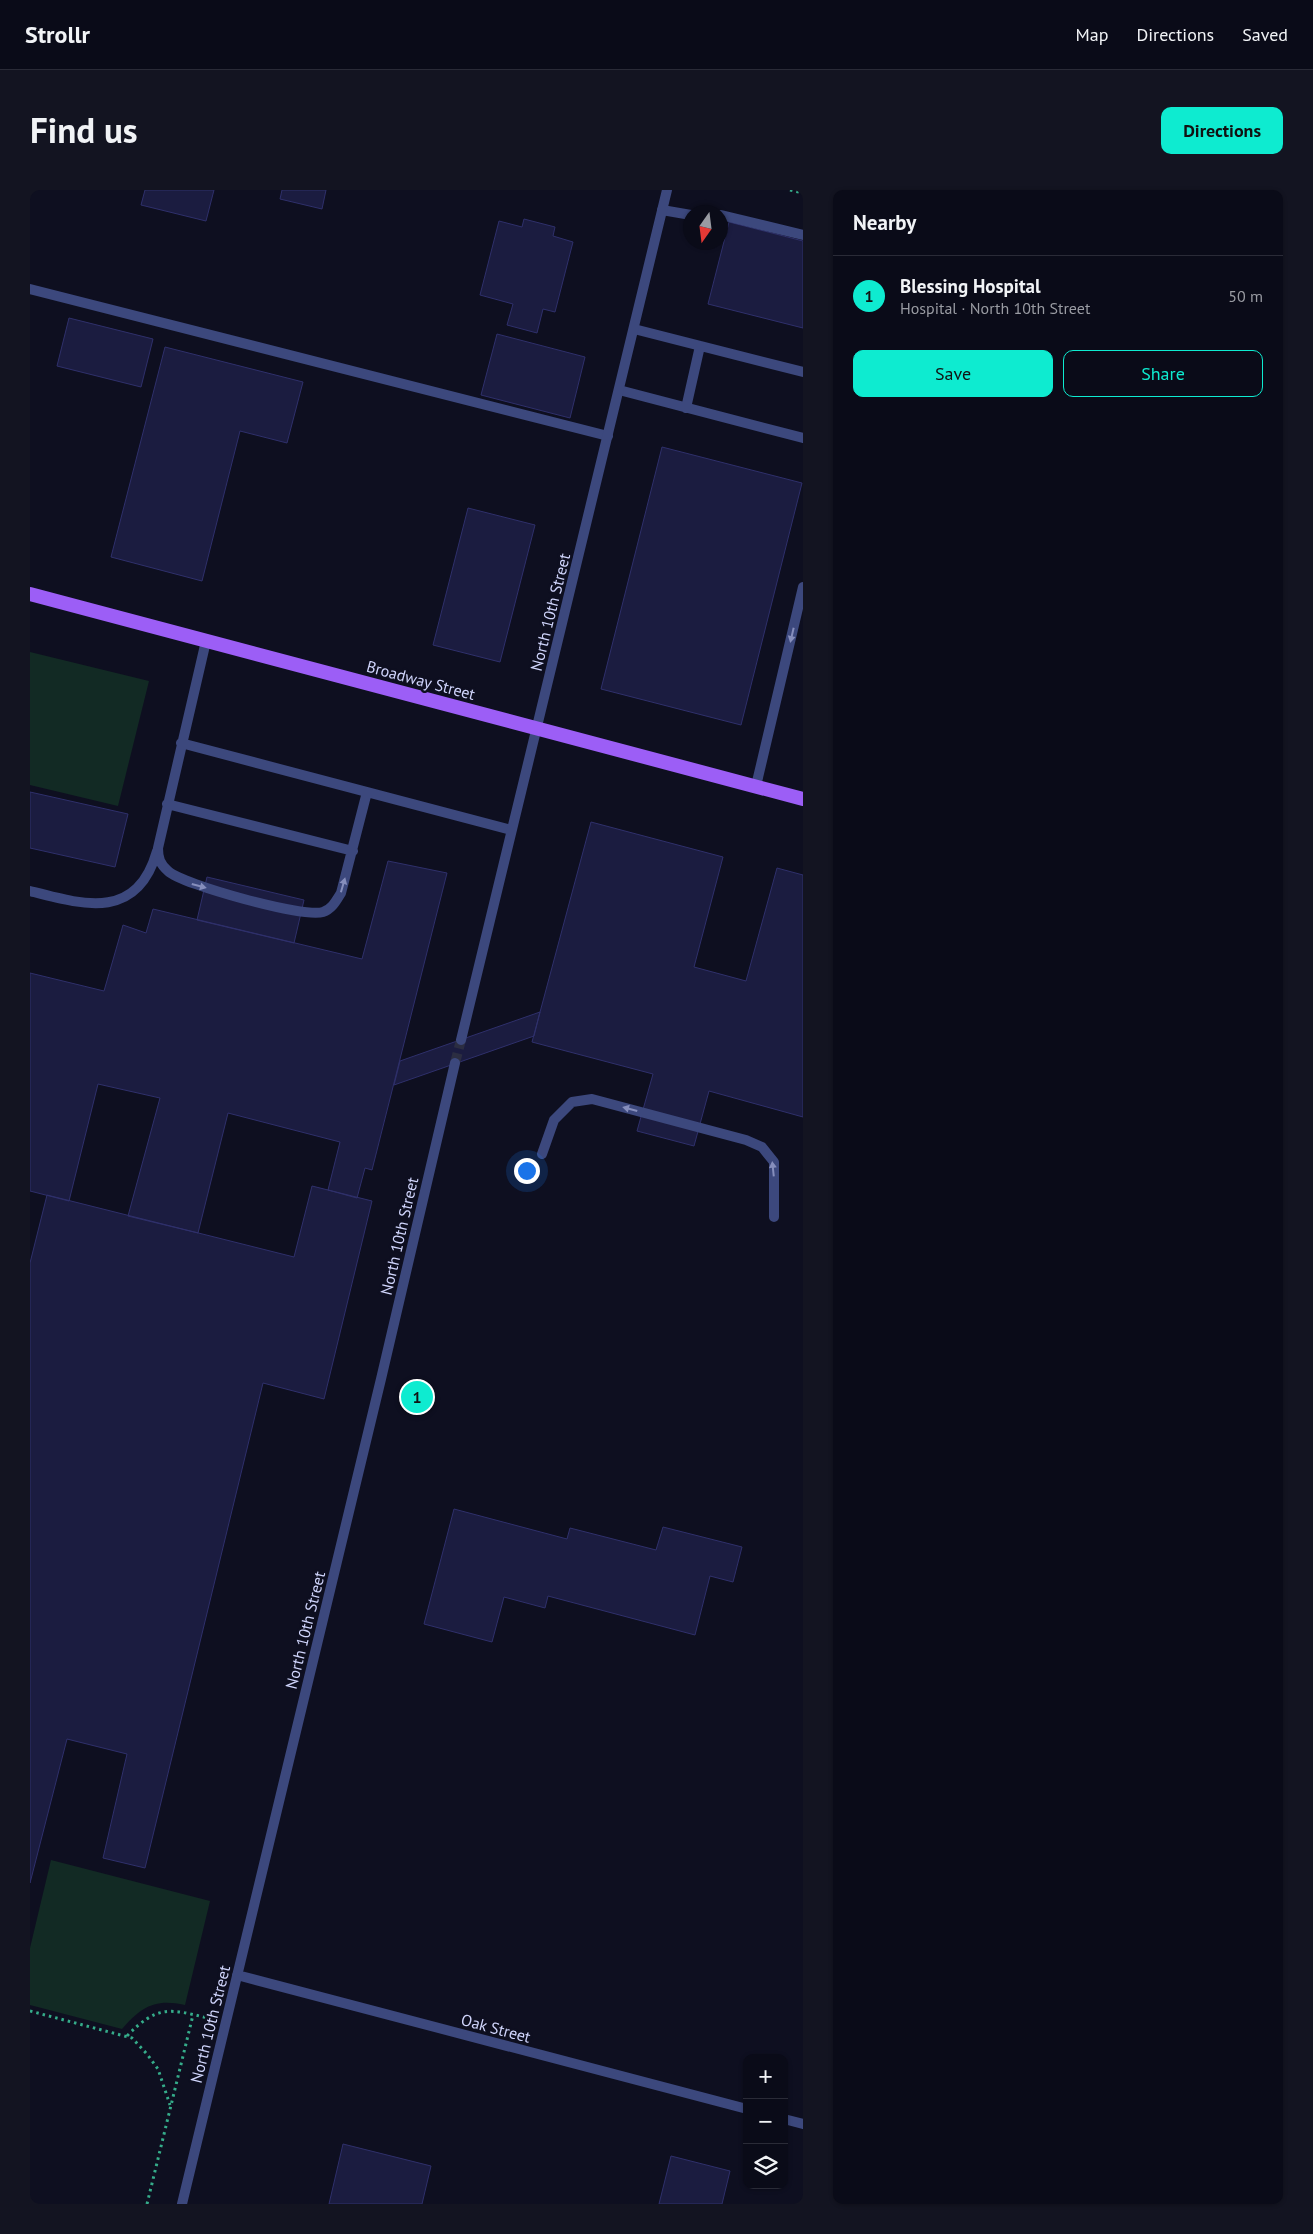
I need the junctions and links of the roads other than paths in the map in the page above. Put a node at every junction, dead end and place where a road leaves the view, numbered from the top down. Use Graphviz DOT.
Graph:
graph roads {
  1 [pos="667,190"];
  2 [pos="662,210"];
  3 [pos="683,214"];
  4 [pos="728,217"];
  5 [pos="803,235"];
  6 [pos="30,288"];
  7 [pos="634,328"];
  8 [pos="700,346"];
  9 [pos="803,372"];
  10 [pos="619,390"];
  11 [pos="686,408"];
  12 [pos="608,436"];
  13 [pos="803,438"];
  14 [pos="803,587"];
  15 [pos="30,594"];
  16 [pos="206,641"];
  17 [pos="536,728"];
  18 [pos="181,744"];
  19 [pos="756,786"];
  20 [pos="367,792"];
  21 [pos="803,799"];
  22 [pos="167,804"];
  23 [pos="511,830"];
  24 [pos="158,848"];
  25 [pos="353,851"];
  26 [pos="30,891"];
  27 [pos="461,1040"];
  28 [pos="455,1063"];
  29 [pos="542,1154"];
  30 [pos="774,1217"];
  31 [pos="237,1975"];
  32 [pos="743,2108"];
  33 [pos="788,2120"];
  34 [pos="803,2124"];
  35 [pos="182,2204"];
  1 -- 2 [label="street, North 10th Street"];
  2 -- 3 [label="street"];
  2 -- 7 [label="street, North 10th Street"];
  4 -- 5 [label="street"];
  6 -- 12 [label="street"];
  7 -- 8 [label="street"];
  7 -- 10 [label="street, North 10th Street"];
  8 -- 9 [label="street"];
  8 -- 11 [label="street"];
  10 -- 11 [label="street"];
  10 -- 12 [label="street, North 10th Street"];
  11 -- 13 [label="street"];
  12 -- 17 [label="street, North 10th Street"];
  14 -- 19 [label="street, one-way"];
  15 -- 16 [label="main road, Broadway Street"];
  16 -- 17 [label="main road, Broadway Street"];
  16 -- 18 [label="street"];
  17 -- 19 [label="main road, Broadway Street"];
  17 -- 23 [label="street, North 10th Street"];
  18 -- 20 [label="street"];
  18 -- 22 [label="street"];
  19 -- 21 [label="main road, Broadway Street"];
  20 -- 23 [label="street"];
  20 -- 25 [label="street"];
  22 -- 24 [label="street"];
  22 -- 25 [label="street"];
  23 -- 27 [label="street, North 10th Street"];
  24 -- 25 [label="street, one-way"];
  24 -- 26 [label="street"];
  28 -- 31 [label="street, North 10th Street"];
  30 -- 29 [label="street, one-way"];
  31 -- 32 [label="street, Oak Street"];
  31 -- 35 [label="street, North 10th Street"];
  33 -- 34 [label="street"];
}
